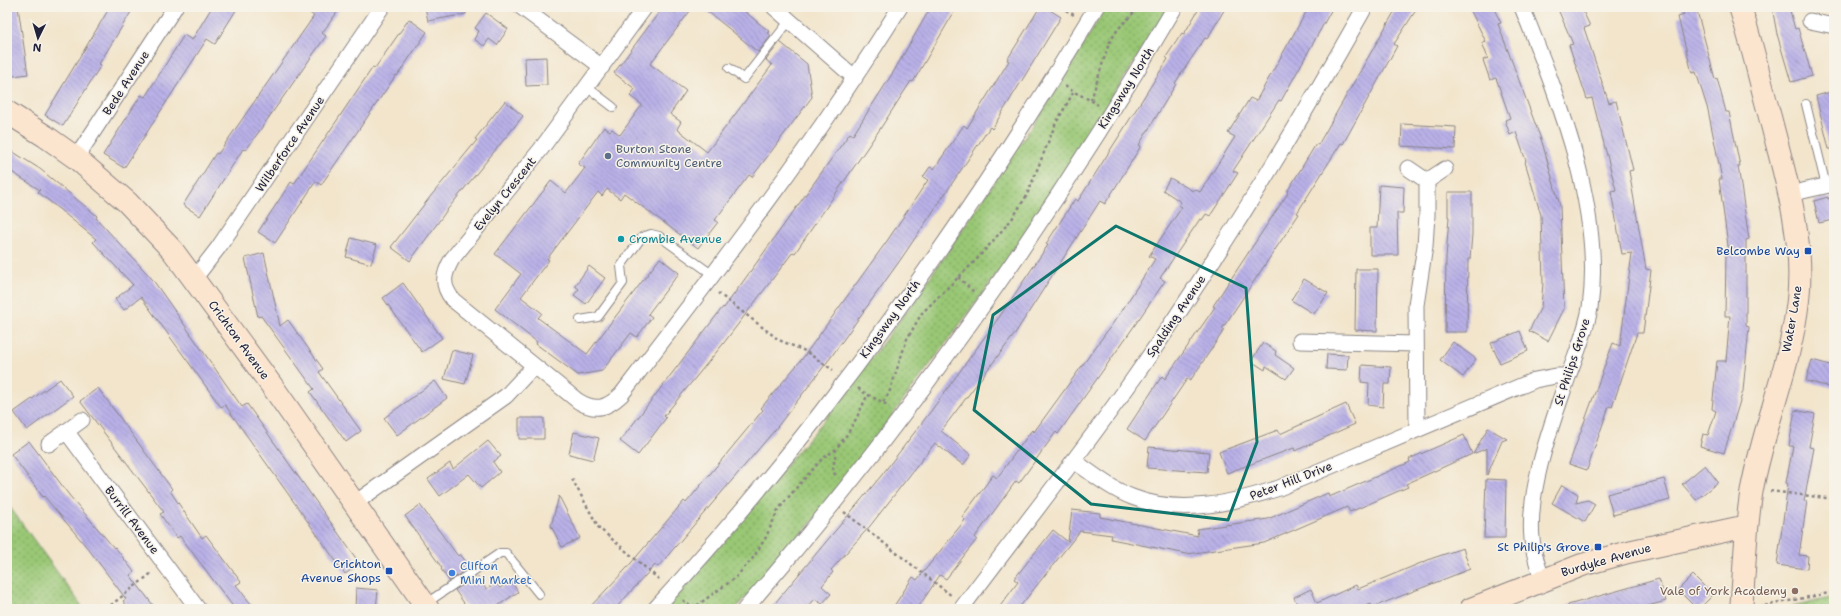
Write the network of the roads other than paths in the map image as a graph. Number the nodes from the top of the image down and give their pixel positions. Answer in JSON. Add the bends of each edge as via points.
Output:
{"nodes":[{"id":1,"x":175,"y":7,"type":"edge"},
{"id":2,"x":382,"y":7,"type":"edge"},
{"id":3,"x":521,"y":7,"type":"edge"},
{"id":4,"x":645,"y":7,"type":"edge"},
{"id":5,"x":774,"y":7,"type":"edge"},
{"id":6,"x":900,"y":7,"type":"edge"},
{"id":7,"x":1096,"y":7,"type":"edge"},
{"id":8,"x":1175,"y":7,"type":"edge"},
{"id":9,"x":1365,"y":7,"type":"edge"},
{"id":10,"x":1522,"y":7,"type":"edge"},
{"id":11,"x":1740,"y":7,"type":"edge"},
{"id":12,"x":790,"y":20,"type":"junction"},
{"id":13,"x":1810,"y":21,"type":"dead end"},
{"id":14,"x":1834,"y":26,"type":"edge"},
{"id":15,"x":602,"y":67,"type":"junction"},
{"id":16,"x":729,"y":68,"type":"dead end"},
{"id":17,"x":856,"y":78,"type":"junction"},
{"id":18,"x":587,"y":87,"type":"junction"},
{"id":19,"x":1806,"y":104,"type":"dead end"},
{"id":20,"x":612,"y":107,"type":"dead end"},
{"id":21,"x":7,"y":112,"type":"edge"},
{"id":22,"x":76,"y":158,"type":"junction"},
{"id":23,"x":1408,"y":168,"type":"dead end"},
{"id":24,"x":1445,"y":169,"type":"dead end"},
{"id":25,"x":1427,"y":181,"type":"junction"},
{"id":26,"x":1830,"y":185,"type":"edge"},
{"id":27,"x":1790,"y":194,"type":"junction"},
{"id":28,"x":194,"y":279,"type":"junction"},
{"id":29,"x":710,"y":280,"type":"junction"},
{"id":30,"x":580,"y":320,"type":"dead end"},
{"id":31,"x":1300,"y":341,"type":"dead end"},
{"id":32,"x":1415,"y":344,"type":"junction"},
{"id":33,"x":534,"y":366,"type":"junction"},
{"id":34,"x":1568,"y":376,"type":"junction"},
{"id":35,"x":82,"y":420,"type":"dead end"},
{"id":36,"x":1417,"y":429,"type":"junction"},
{"id":37,"x":66,"y":431,"type":"junction"},
{"id":38,"x":49,"y":444,"type":"dead end"},
{"id":39,"x":1074,"y":461,"type":"junction"},
{"id":40,"x":355,"y":503,"type":"junction"},
{"id":41,"x":1747,"y":526,"type":"junction"},
{"id":42,"x":1542,"y":580,"type":"junction"},
{"id":43,"x":539,"y":594,"type":"dead end"},
{"id":44,"x":1741,"y":604,"type":"edge"},
{"id":45,"x":426,"y":607,"type":"edge"},
{"id":46,"x":962,"y":607,"type":"edge"},
{"id":47,"x":198,"y":609,"type":"edge"},
{"id":48,"x":655,"y":609,"type":"edge"},
{"id":49,"x":745,"y":609,"type":"edge"},
{"id":50,"x":1471,"y":609,"type":"edge"}],
"edges":[{"from":1,"to":22,"type":"street","name":"Bede Avenue"},
{"from":2,"to":28,"type":"street","name":"Wilberforce Avenue","via":[[223,242]]},
{"from":3,"to":15,"type":"street"},
{"from":4,"to":15,"type":"street","name":"Evelyn Crescent"},
{"from":5,"to":12,"type":"street"},
{"from":6,"to":17,"type":"street"},
{"from":7,"to":48,"type":"street","name":"Kingsway North","via":[[1054,77],[920,278],[846,379],[745,505]]},
{"from":8,"to":49,"type":"street","name":"Kingsway North","via":[[1110,114],[985,302],[846,490]]},
{"from":9,"to":39,"type":"street","name":"Spalding Avenue","via":[[1307,110],[1202,278]]},
{"from":10,"to":34,"type":"street","name":"St Philips Grove","via":[[1555,88],[1585,197],[1591,240],[1593,278],[1590,309]]},
{"from":11,"to":27,"type":"street","name":"Water Lane"},
{"from":12,"to":16,"type":"lane","via":[[744,79]]},
{"from":12,"to":17,"type":"street"},
{"from":13,"to":14,"type":"street"},
{"from":15,"to":18,"type":"street","name":"Evelyn Crescent"},
{"from":17,"to":29,"type":"street"},
{"from":18,"to":20,"type":"lane"},
{"from":18,"to":33,"type":"street","name":"Evelyn Crescent","via":[[452,260],[444,280],[445,290],[453,300]]},
{"from":19,"to":26,"type":"lane"},
{"from":21,"to":22,"type":"street","name":"Crichton Avenue"},
{"from":22,"to":28,"type":"street","name":"Crichton Avenue","via":[[127,202],[173,251]]},
{"from":23,"to":25,"type":"street"},
{"from":24,"to":25,"type":"street"},
{"from":25,"to":32,"type":"street","via":[[1427,215],[1416,306]]},
{"from":26,"to":27,"type":"street"},
{"from":27,"to":41,"type":"street","name":"Water Lane","via":[[1797,245],[1798,300],[1752,489]]},
{"from":28,"to":40,"type":"street","name":"Crichton Avenue"},
{"from":29,"to":30,"type":"lane","via":[[659,236],[651,234],[642,237],[622,266],[624,282],[598,317]]},
{"from":29,"to":33,"type":"street","via":[[621,395],[611,404],[599,408],[586,406]]},
{"from":31,"to":32,"type":"street"},
{"from":32,"to":36,"type":"street"},
{"from":33,"to":40,"type":"street","via":[[506,396]]},
{"from":34,"to":36,"type":"street","name":"Peter Hill Drive","via":[[1536,380]]},
{"from":34,"to":42,"type":"street","name":"St Philips Grove","via":[[1550,430],[1535,493],[1532,539]]},
{"from":35,"to":37,"type":"street"},
{"from":36,"to":39,"type":"street","name":"Peter Hill Drive","via":[[1280,488],[1212,505],[1172,506],[1132,497],[1113,488]]},
{"from":37,"to":38,"type":"street"},
{"from":37,"to":47,"type":"street","name":"Burrill Avenue"},
{"from":39,"to":46,"type":"street","name":"Spalding Avenue"},
{"from":40,"to":45,"type":"street","name":"Crichton Avenue"},
{"from":41,"to":42,"type":"street","name":"Burdyke Avenue","via":[[1628,552]]},
{"from":41,"to":44,"type":"street","name":"Water Lane"},
{"from":42,"to":50,"type":"street","name":"Burdyke Avenue"},
{"from":43,"to":45,"type":"lane","via":[[506,553],[500,553]]}]}
